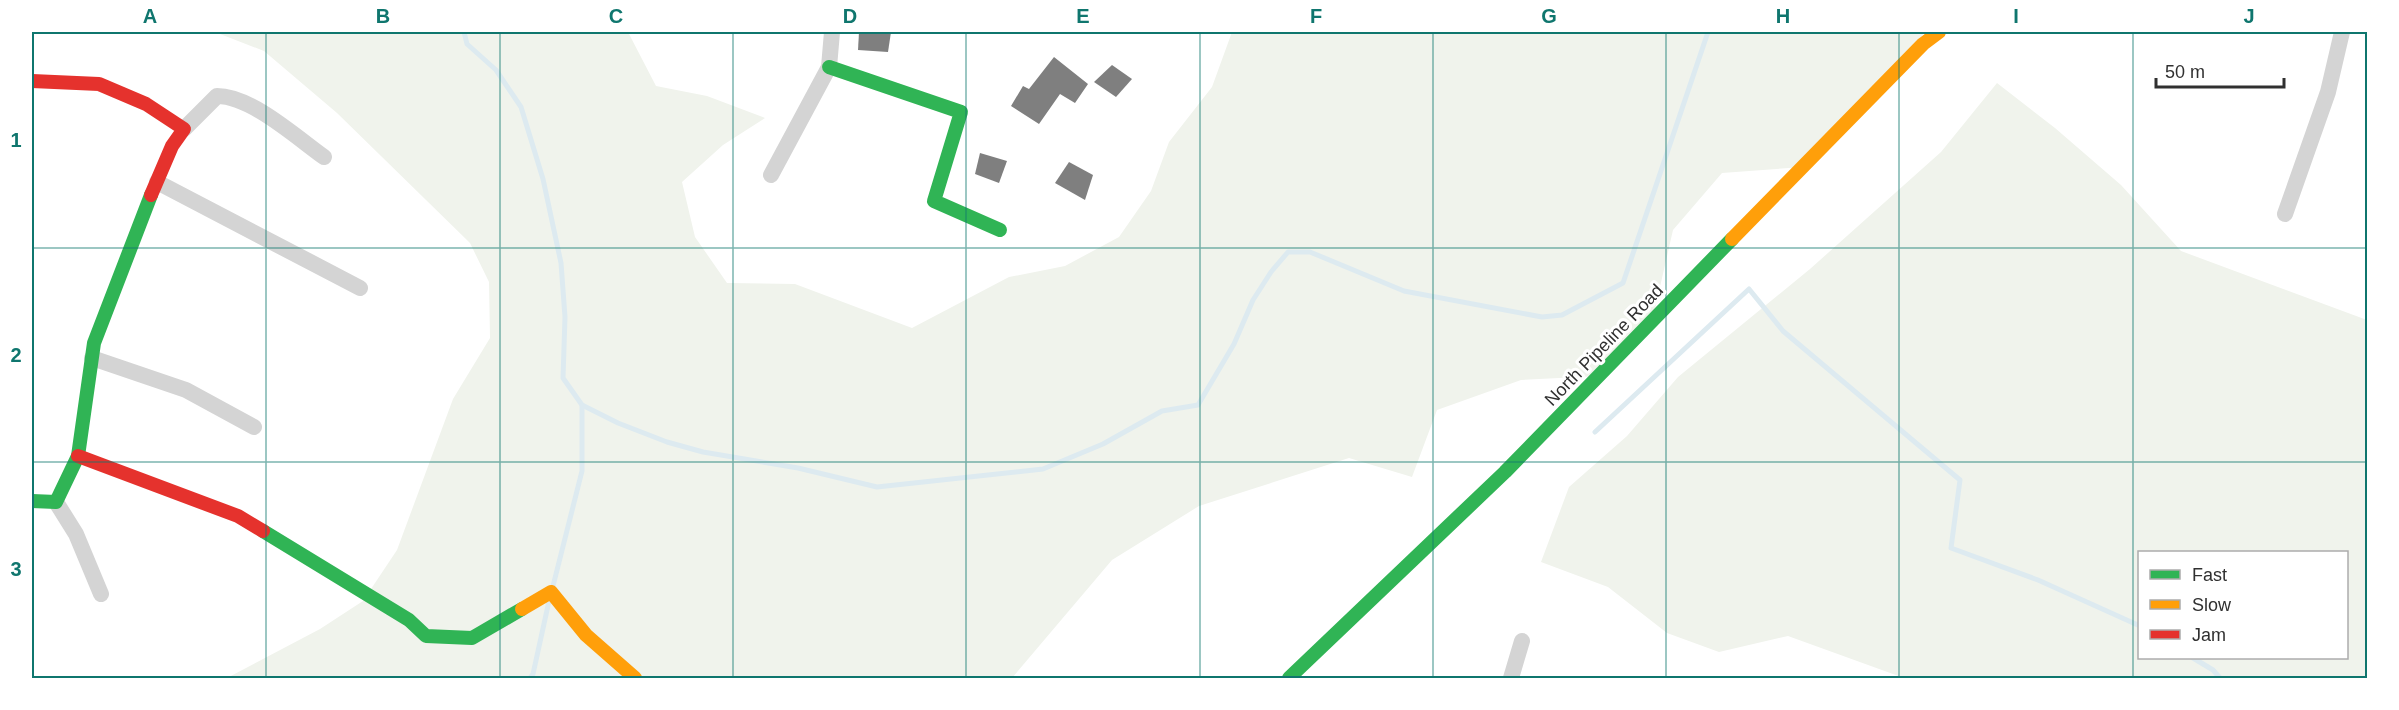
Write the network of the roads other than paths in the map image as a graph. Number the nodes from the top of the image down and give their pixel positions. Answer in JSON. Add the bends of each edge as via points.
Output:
{"nodes":[{"id":1,"x":832,"y":32,"type":"edge"},
{"id":2,"x":1939,"y":32,"type":"edge"},
{"id":3,"x":2342,"y":32,"type":"edge"},
{"id":4,"x":829,"y":66,"type":"junction"},
{"id":5,"x":32,"y":81,"type":"edge"},
{"id":6,"x":184,"y":129,"type":"junction"},
{"id":7,"x":324,"y":157,"type":"dead end"},
{"id":8,"x":771,"y":175,"type":"dead end"},
{"id":9,"x":157,"y":182,"type":"junction"},
{"id":10,"x":2285,"y":214,"type":"dead end"},
{"id":11,"x":1000,"y":230,"type":"dead end"},
{"id":12,"x":360,"y":288,"type":"dead end"},
{"id":13,"x":92,"y":358,"type":"junction"},
{"id":14,"x":254,"y":427,"type":"dead end"},
{"id":15,"x":78,"y":456,"type":"junction"},
{"id":16,"x":32,"y":501,"type":"edge"},
{"id":17,"x":56,"y":502,"type":"junction"},
{"id":18,"x":101,"y":594,"type":"dead end"},
{"id":19,"x":1522,"y":641,"type":"dead end"},
{"id":20,"x":635,"y":678,"type":"edge"},
{"id":21,"x":1288,"y":678,"type":"edge"},
{"id":22,"x":1511,"y":678,"type":"edge"}],
"edges":[{"from":1,"to":4,"type":"street"},
{"from":2,"to":21,"type":"street","name":"North Pipeline Road","via":[[1505,472]]},
{"from":3,"to":10,"type":"street","via":[[2328,92]]},
{"from":4,"to":8,"type":"street"},
{"from":4,"to":11,"type":"street","via":[[961,112],[934,201]]},
{"from":5,"to":6,"type":"street","via":[[99,84],[146,104]]},
{"from":6,"to":7,"type":"street","via":[[217,96],[229,96],[260,112]]},
{"from":6,"to":9,"type":"street"},
{"from":9,"to":12,"type":"street"},
{"from":9,"to":13,"type":"street","via":[[115,283]]},
{"from":13,"to":14,"type":"street","via":[[186,390]]},
{"from":13,"to":15,"type":"street"},
{"from":15,"to":17,"type":"street"},
{"from":15,"to":20,"type":"street","via":[[238,516],[409,620],[426,636],[472,638],[551,592],[586,635]]},
{"from":16,"to":17,"type":"street"},
{"from":17,"to":18,"type":"street","via":[[76,534]]},
{"from":19,"to":22,"type":"street"}]}
